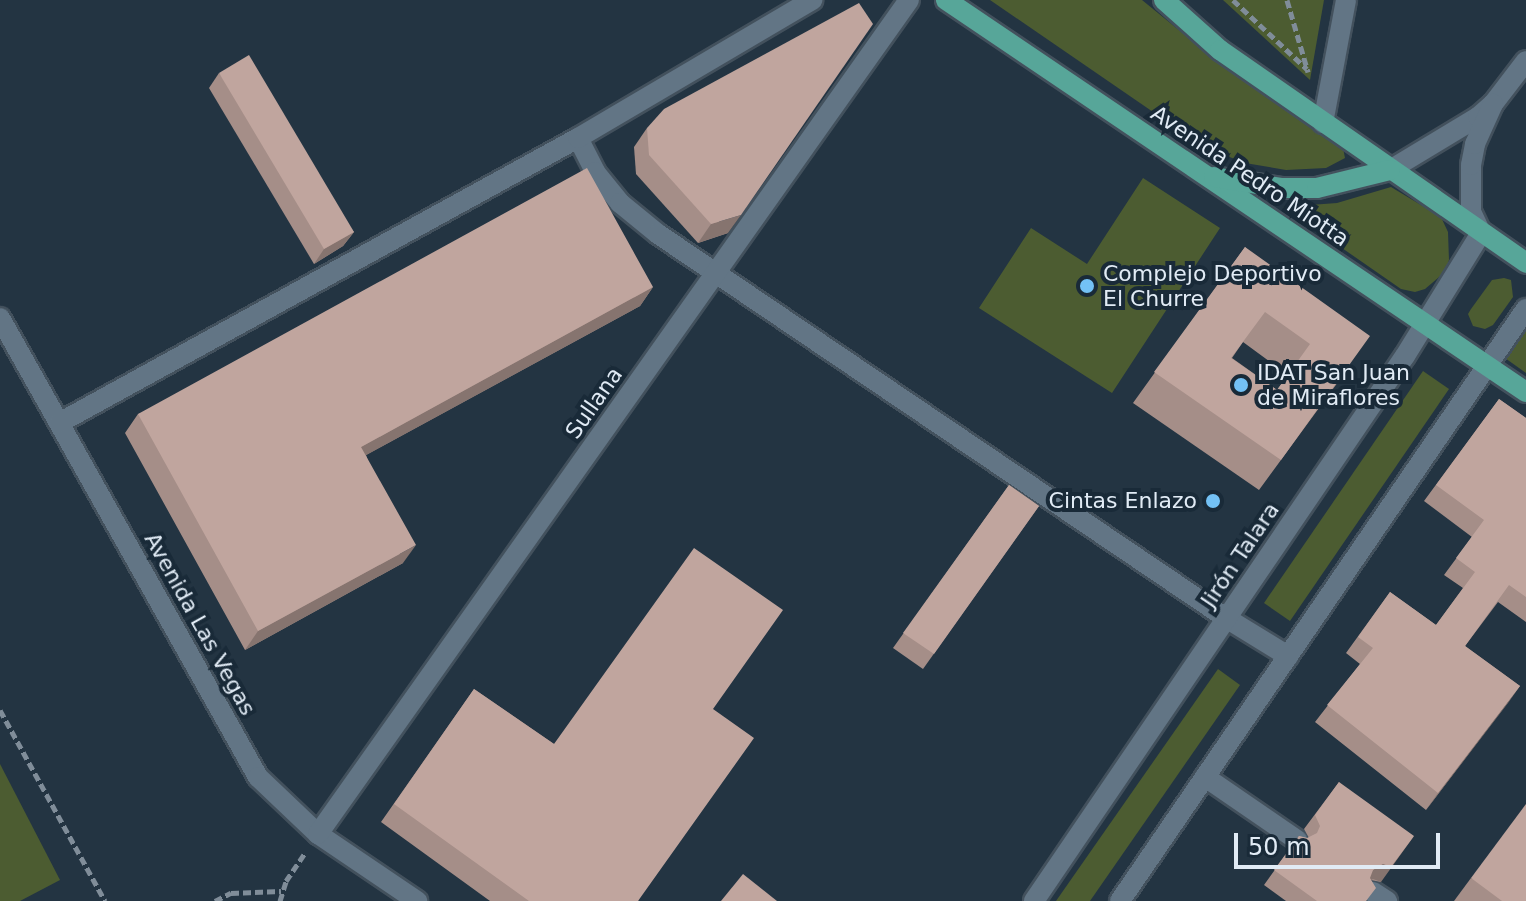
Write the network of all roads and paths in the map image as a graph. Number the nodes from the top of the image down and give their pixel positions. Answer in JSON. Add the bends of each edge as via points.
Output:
{"nodes":[{"id":1,"x":812,"y":0,"type":"edge"},
{"id":2,"x":909,"y":0,"type":"edge"},
{"id":3,"x":946,"y":0,"type":"edge"},
{"id":4,"x":1164,"y":0,"type":"edge"},
{"id":5,"x":1233,"y":0,"type":"edge"},
{"id":6,"x":1287,"y":0,"type":"edge"},
{"id":7,"x":1346,"y":0,"type":"edge"},
{"id":8,"x":1526,"y":61,"type":"edge"},
{"id":9,"x":1308,"y":70,"type":"junction"},
{"id":10,"x":1312,"y":83,"type":"dead end"},
{"id":11,"x":1493,"y":104,"type":"junction"},
{"id":12,"x":1323,"y":123,"type":"junction"},
{"id":13,"x":578,"y":138,"type":"junction"},
{"id":14,"x":1390,"y":170,"type":"junction"},
{"id":15,"x":1206,"y":175,"type":"junction"},
{"id":16,"x":1481,"y":233,"type":"junction"},
{"id":17,"x":1526,"y":263,"type":"edge"},
{"id":18,"x":715,"y":274,"type":"junction"},
{"id":19,"x":1526,"y":309,"type":"edge"},
{"id":20,"x":0,"y":318,"type":"edge"},
{"id":21,"x":1426,"y":323,"type":"junction"},
{"id":22,"x":1488,"y":366,"type":"junction"},
{"id":23,"x":1526,"y":392,"type":"edge"},
{"id":24,"x":59,"y":423,"type":"junction"},
{"id":25,"x":1226,"y":618,"type":"junction"},
{"id":26,"x":1288,"y":656,"type":"junction"},
{"id":27,"x":0,"y":710,"type":"edge"},
{"id":28,"x":1205,"y":777,"type":"junction"},
{"id":29,"x":318,"y":834,"type":"junction"},
{"id":30,"x":1297,"y":840,"type":"edge"},
{"id":31,"x":281,"y":891,"type":"junction"},
{"id":32,"x":105,"y":901,"type":"edge"},
{"id":33,"x":215,"y":901,"type":"edge"},
{"id":34,"x":280,"y":901,"type":"edge"},
{"id":35,"x":417,"y":901,"type":"edge"},
{"id":36,"x":1034,"y":901,"type":"edge"},
{"id":37,"x":1120,"y":901,"type":"edge"}],
"edges":[{"from":1,"to":13,"type":"street"},
{"from":2,"to":18,"type":"street","name":"Sullana"},
{"from":3,"to":15,"type":"main road","name":"Avenida Pedro Miotta"},
{"from":4,"to":12,"type":"main road","via":[[1220,50]]},
{"from":5,"to":9,"type":"path"},
{"from":6,"to":9,"type":"path"},
{"from":7,"to":12,"type":"street"},
{"from":8,"to":11,"type":"street"},
{"from":9,"to":10,"type":"path"},
{"from":11,"to":14,"type":"street"},
{"from":11,"to":16,"type":"street","via":[[1471,165],[1471,212]]},
{"from":12,"to":14,"type":"main road"},
{"from":13,"to":18,"type":"street","via":[[595,172],[620,203]]},
{"from":13,"to":24,"type":"street"},
{"from":14,"to":15,"type":"main road","via":[[1317,188],[1282,188]]},
{"from":14,"to":16,"type":"main road"},
{"from":15,"to":21,"type":"main road","name":"Avenida Pedro Miotta"},
{"from":16,"to":17,"type":"main road"},
{"from":16,"to":21,"type":"street","name":"Jirón Talara"},
{"from":18,"to":25,"type":"street"},
{"from":18,"to":29,"type":"street","name":"Sullana"},
{"from":19,"to":22,"type":"street"},
{"from":20,"to":24,"type":"street","name":"Avenida Las Vegas"},
{"from":21,"to":22,"type":"main road","name":"Avenida Pedro Miotta"},
{"from":21,"to":25,"type":"street","name":"Jirón Talara"},
{"from":22,"to":23,"type":"main road","name":"Avenida Pedro Miotta"},
{"from":22,"to":26,"type":"street"},
{"from":24,"to":29,"type":"street","name":"Avenida Las Vegas","via":[[258,777]]},
{"from":25,"to":26,"type":"street"},
{"from":25,"to":36,"type":"street","name":"Jirón Talara"},
{"from":26,"to":28,"type":"street"},
{"from":27,"to":32,"type":"path"},
{"from":28,"to":30,"type":"street"},
{"from":28,"to":37,"type":"street"},
{"from":29,"to":31,"type":"path"},
{"from":29,"to":35,"type":"street","name":"Avenida Las Vegas"},
{"from":31,"to":33,"type":"path","via":[[231,893]]},
{"from":31,"to":34,"type":"path"}]}
